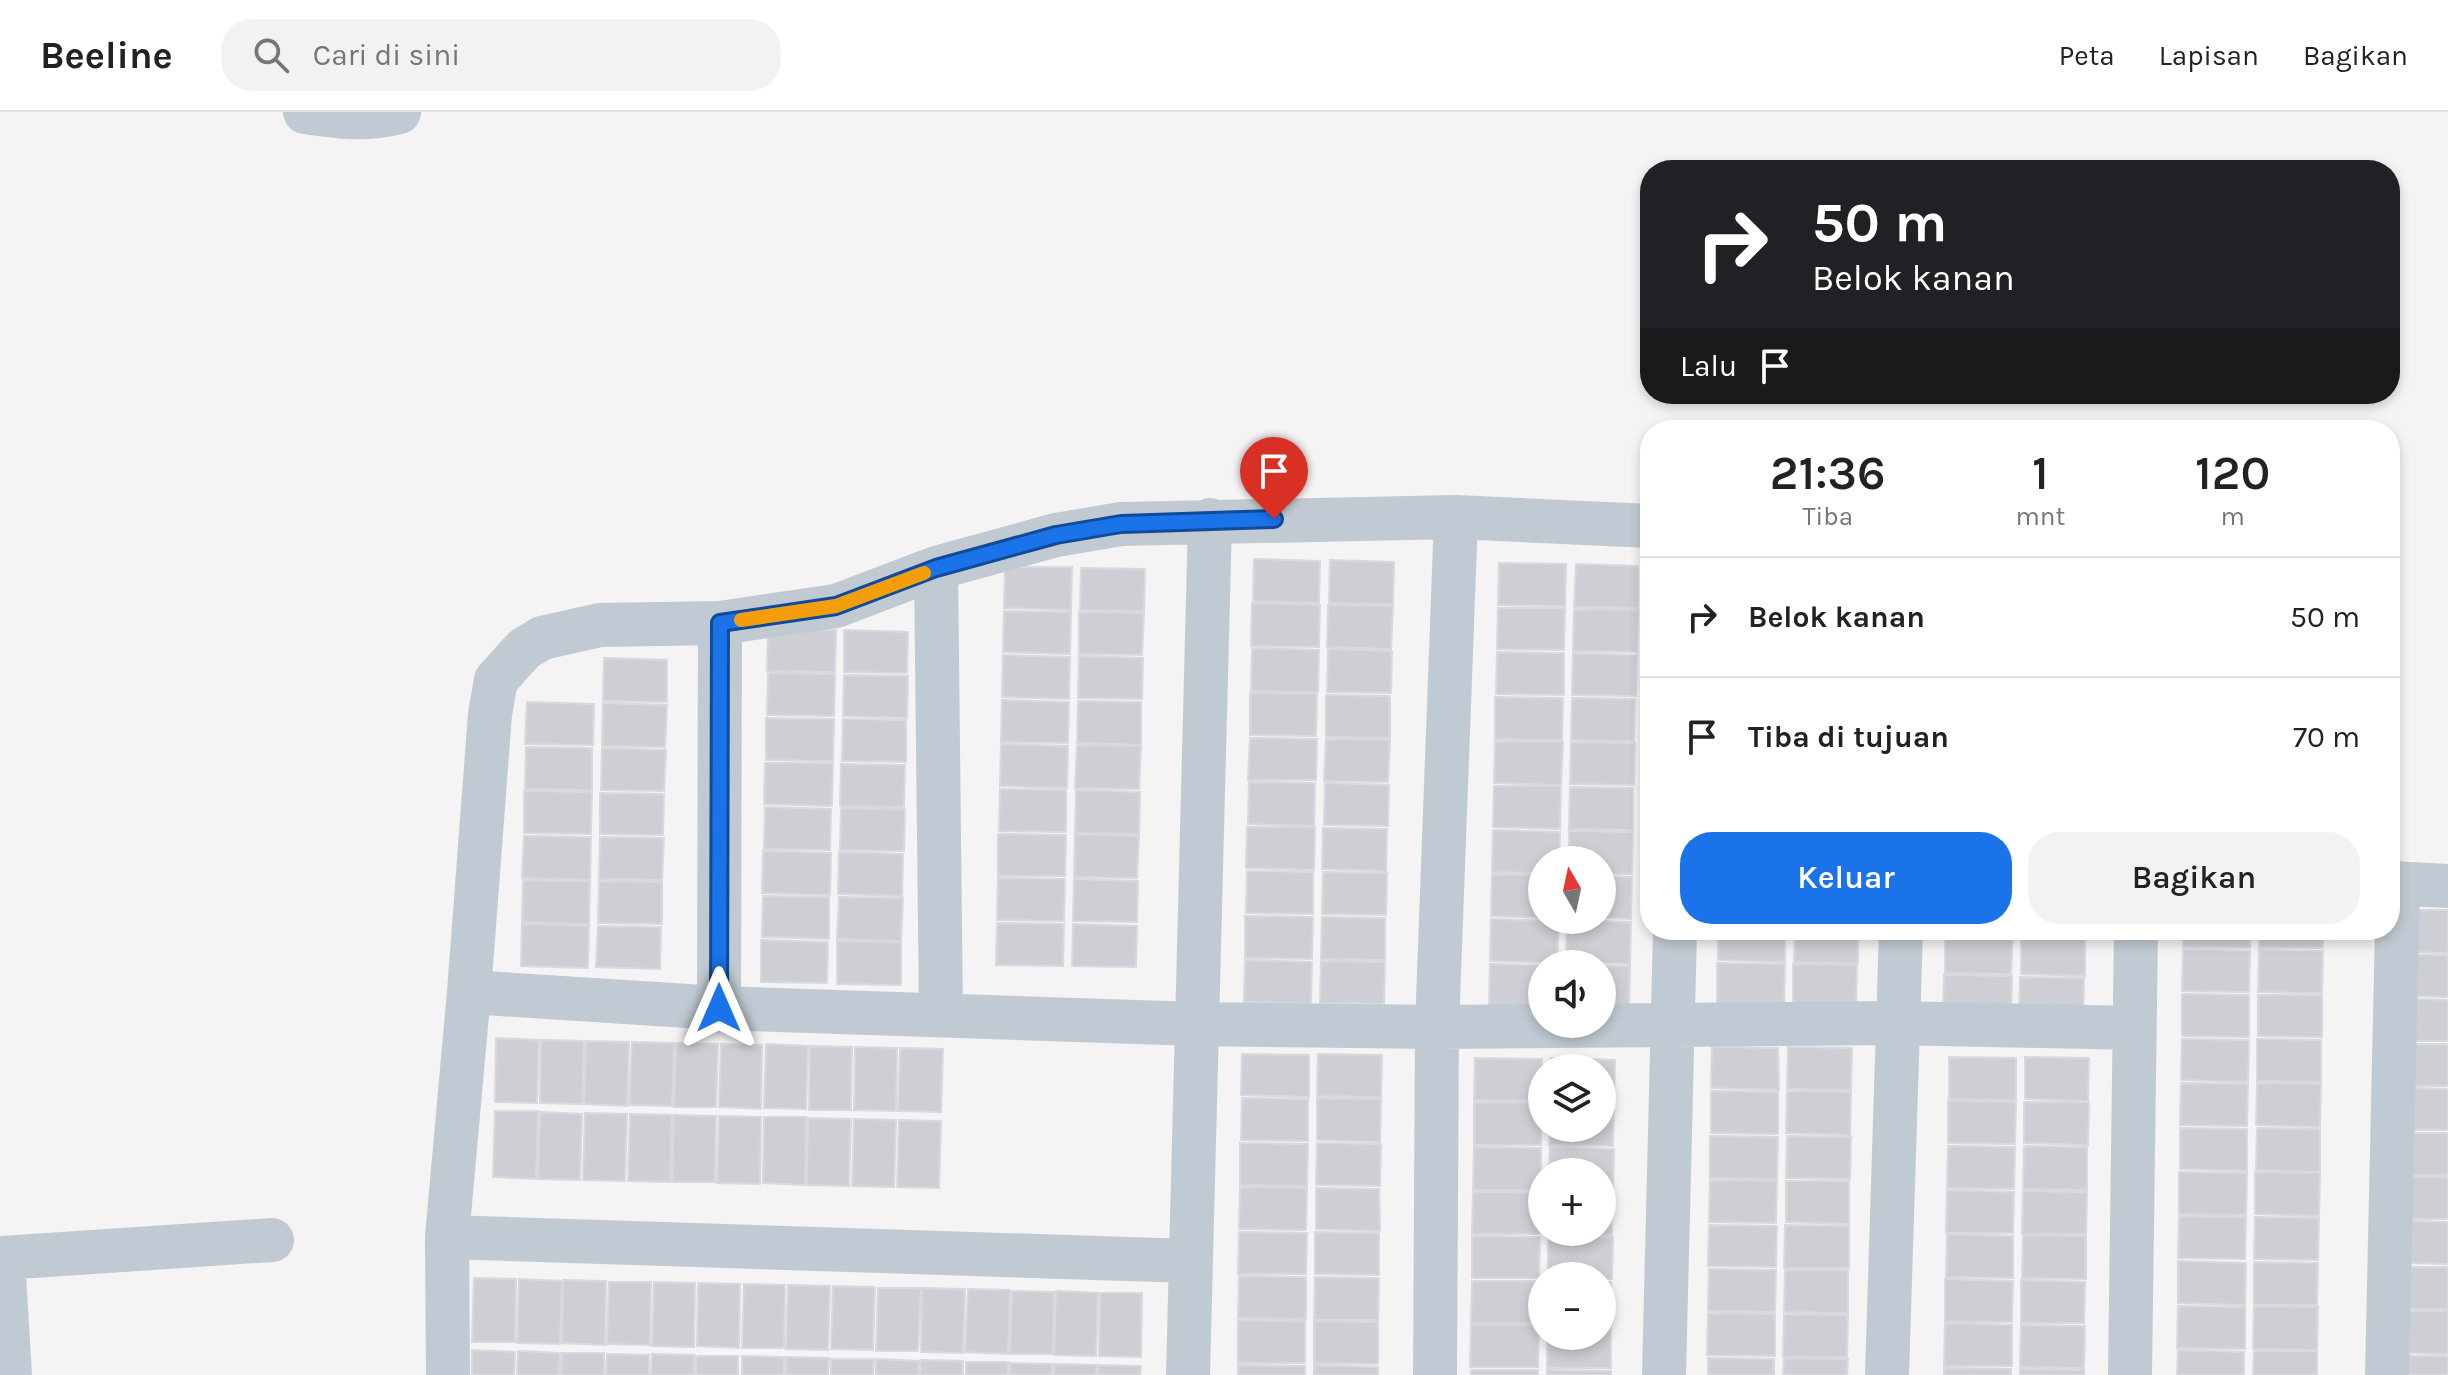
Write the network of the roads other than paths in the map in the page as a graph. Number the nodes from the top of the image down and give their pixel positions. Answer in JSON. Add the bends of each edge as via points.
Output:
{"nodes":[{"id":1,"x":305,"y":112,"type":"edge"},
{"id":2,"x":399,"y":112,"type":"edge"},
{"id":3,"x":1456,"y":517,"type":"junction"},
{"id":4,"x":1210,"y":520,"type":"junction"},
{"id":5,"x":1640,"y":526,"type":"edge"},
{"id":6,"x":936,"y":568,"type":"junction"},
{"id":7,"x":720,"y":623,"type":"junction"},
{"id":8,"x":2400,"y":883,"type":"edge"},
{"id":9,"x":2448,"y":886,"type":"edge"},
{"id":10,"x":1675,"y":940,"type":"edge"},
{"id":11,"x":1900,"y":940,"type":"edge"},
{"id":12,"x":2136,"y":940,"type":"edge"},
{"id":13,"x":2393,"y":940,"type":"edge"},
{"id":14,"x":469,"y":992,"type":"junction"},
{"id":15,"x":719,"y":1008,"type":"junction"},
{"id":16,"x":941,"y":1014,"type":"junction"},
{"id":17,"x":1896,"y":1023,"type":"junction"},
{"id":18,"x":1196,"y":1024,"type":"junction"},
{"id":19,"x":1672,"y":1026,"type":"junction"},
{"id":20,"x":1437,"y":1027,"type":"junction"},
{"id":21,"x":2134,"y":1028,"type":"junction"},
{"id":22,"x":447,"y":1237,"type":"junction"},
{"id":23,"x":272,"y":1240,"type":"dead end"},
{"id":24,"x":1190,"y":1261,"type":"junction"},
{"id":25,"x":10,"y":1375,"type":"edge"},
{"id":26,"x":448,"y":1375,"type":"edge"},
{"id":27,"x":1188,"y":1375,"type":"edge"},
{"id":28,"x":1435,"y":1375,"type":"edge"},
{"id":29,"x":1664,"y":1375,"type":"edge"},
{"id":30,"x":1887,"y":1375,"type":"edge"},
{"id":31,"x":2130,"y":1375,"type":"edge"},
{"id":32,"x":2387,"y":1375,"type":"edge"}],
"edges":[{"from":1,"to":2,"type":"street","via":[[351,119]]},
{"from":3,"to":4,"type":"street"},
{"from":3,"to":5,"type":"street"},
{"from":3,"to":20,"type":"street"},
{"from":4,"to":6,"type":"street","via":[[1121,524]]},
{"from":4,"to":18,"type":"street"},
{"from":6,"to":7,"type":"street","via":[[836,606]]},
{"from":6,"to":16,"type":"street"},
{"from":7,"to":14,"type":"street","via":[[600,625],[542,638],[524,649],[496,680]]},
{"from":7,"to":15,"type":"street"},
{"from":8,"to":9,"type":"street"},
{"from":10,"to":19,"type":"street"},
{"from":11,"to":17,"type":"street"},
{"from":12,"to":21,"type":"street"},
{"from":13,"to":32,"type":"street"},
{"from":14,"to":15,"type":"street"},
{"from":14,"to":22,"type":"street"},
{"from":15,"to":16,"type":"street"},
{"from":16,"to":18,"type":"street"},
{"from":17,"to":19,"type":"street"},
{"from":17,"to":21,"type":"street"},
{"from":17,"to":30,"type":"street"},
{"from":18,"to":20,"type":"street"},
{"from":18,"to":24,"type":"street"},
{"from":19,"to":20,"type":"street"},
{"from":19,"to":29,"type":"street"},
{"from":20,"to":28,"type":"street"},
{"from":21,"to":31,"type":"street"},
{"from":22,"to":24,"type":"street"},
{"from":22,"to":26,"type":"street"},
{"from":23,"to":25,"type":"street","via":[[3,1258]]},
{"from":24,"to":27,"type":"street"}]}
